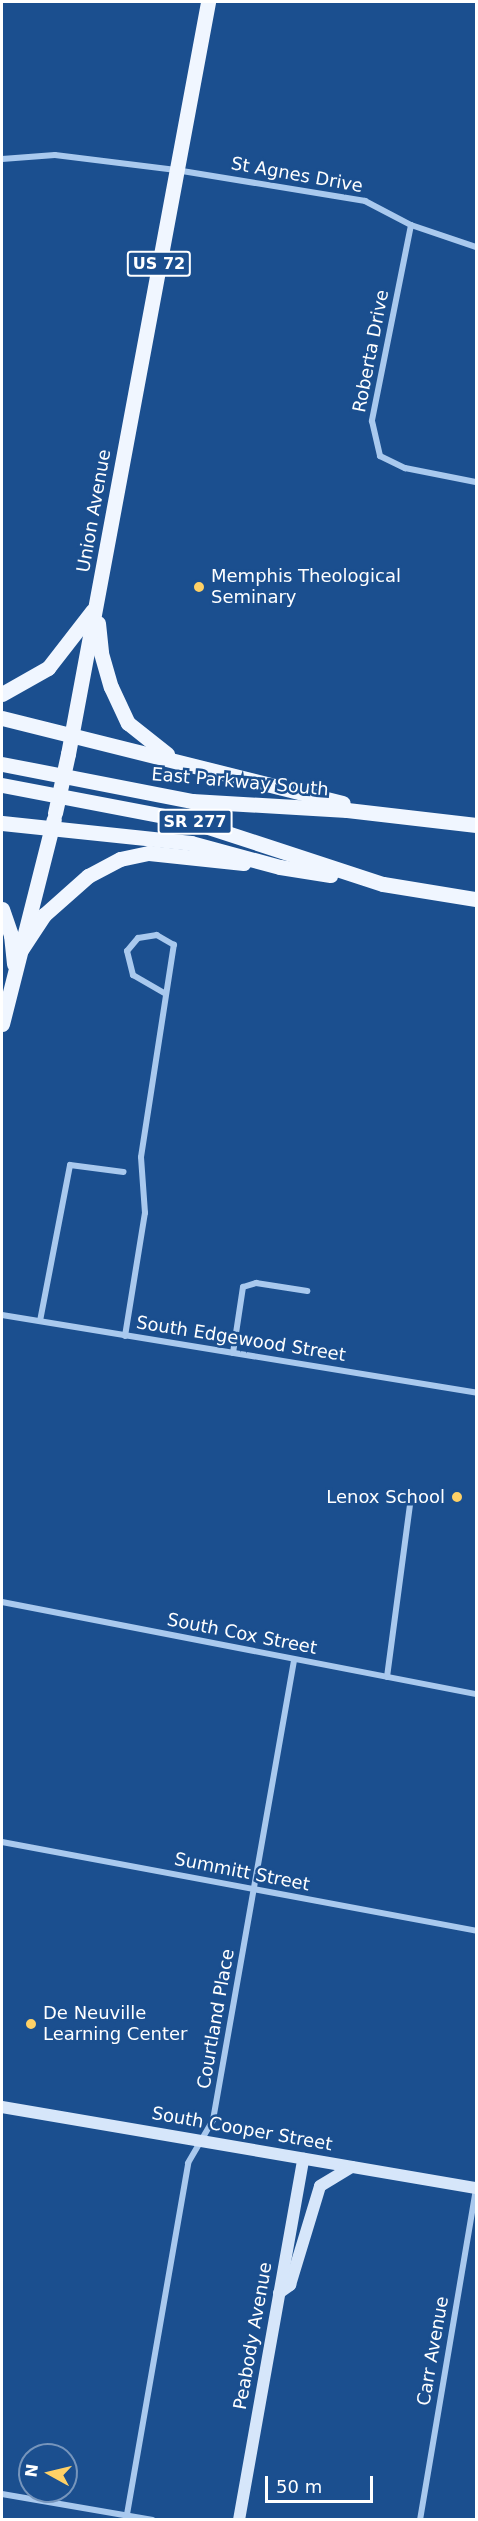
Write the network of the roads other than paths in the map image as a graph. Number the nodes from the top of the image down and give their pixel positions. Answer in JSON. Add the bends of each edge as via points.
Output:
{"nodes":[{"id":1,"x":208,"y":2,"type":"edge"},
{"id":2,"x":2,"y":159,"type":"edge"},
{"id":3,"x":176,"y":170,"type":"junction"},
{"id":4,"x":411,"y":225,"type":"junction"},
{"id":5,"x":477,"y":247,"type":"edge"},
{"id":6,"x":477,"y":482,"type":"edge"},
{"id":7,"x":96,"y":605,"type":"junction"},
{"id":8,"x":2,"y":694,"type":"edge"},
{"id":9,"x":2,"y":718,"type":"edge"},
{"id":10,"x":71,"y":736,"type":"junction"},
{"id":11,"x":183,"y":763,"type":"junction"},
{"id":12,"x":2,"y":764,"type":"edge"},
{"id":13,"x":2,"y":785,"type":"edge"},
{"id":14,"x":395,"y":816,"type":"junction"},
{"id":15,"x":2,"y":823,"type":"edge"},
{"id":16,"x":477,"y":825,"type":"edge"},
{"id":17,"x":52,"y":829,"type":"junction"},
{"id":18,"x":280,"y":867,"type":"junction"},
{"id":19,"x":383,"y":884,"type":"junction"},
{"id":20,"x":477,"y":899,"type":"edge"},
{"id":21,"x":2,"y":909,"type":"edge"},
{"id":22,"x":21,"y":950,"type":"junction"},
{"id":23,"x":15,"y":974,"type":"junction"},
{"id":24,"x":166,"y":994,"type":"junction"},
{"id":25,"x":2,"y":1024,"type":"edge"},
{"id":26,"x":123,"y":1172,"type":"dead end"},
{"id":27,"x":307,"y":1291,"type":"dead end"},
{"id":28,"x":2,"y":1315,"type":"edge"},
{"id":29,"x":40,"y":1321,"type":"junction"},
{"id":30,"x":125,"y":1335,"type":"junction"},
{"id":31,"x":232,"y":1353,"type":"junction"},
{"id":32,"x":477,"y":1393,"type":"edge"},
{"id":33,"x":410,"y":1505,"type":"dead end"},
{"id":34,"x":2,"y":1602,"type":"edge"},
{"id":35,"x":294,"y":1660,"type":"junction"},
{"id":36,"x":387,"y":1677,"type":"junction"},
{"id":37,"x":477,"y":1694,"type":"edge"},
{"id":38,"x":2,"y":1842,"type":"edge"},
{"id":39,"x":255,"y":1889,"type":"junction"},
{"id":40,"x":477,"y":1931,"type":"edge"},
{"id":41,"x":2,"y":2107,"type":"edge"},
{"id":42,"x":200,"y":2141,"type":"junction"},
{"id":43,"x":303,"y":2159,"type":"junction"},
{"id":44,"x":354,"y":2166,"type":"junction"},
{"id":45,"x":476,"y":2188,"type":"edge"},
{"id":46,"x":279,"y":2293,"type":"junction"},
{"id":47,"x":2,"y":2494,"type":"edge"},
{"id":48,"x":126,"y":2517,"type":"edge"},
{"id":49,"x":153,"y":2520,"type":"edge"},
{"id":50,"x":239,"y":2520,"type":"edge"},
{"id":51,"x":420,"y":2520,"type":"edge"}],
"edges":[{"from":1,"to":3,"type":"main road","name":"Union Avenue","number":"US 72"},
{"from":2,"to":3,"type":"street","name":"St Agnes Drive","via":[[55,155]]},
{"from":3,"to":4,"type":"street","name":"St Agnes Drive","via":[[365,201]]},
{"from":3,"to":7,"type":"main road","name":"Union Avenue","number":"US 72"},
{"from":4,"to":5,"type":"street","name":"St Agnes Drive"},
{"from":4,"to":6,"type":"street","name":"Roberta Drive","via":[[372,421],[380,456],[405,468]]},
{"from":7,"to":8,"type":"main road","via":[[48,668]]},
{"from":7,"to":10,"type":"main road","name":"Union Avenue","number":"US 72"},
{"from":7,"to":11,"type":"main road","via":[[101,653],[128,723],[153,747]]},
{"from":9,"to":10,"type":"main road"},
{"from":10,"to":11,"type":"main road"},
{"from":10,"to":17,"type":"main road","name":"Union Avenue","bridge":true},
{"from":11,"to":14,"type":"main road"},
{"from":12,"to":14,"type":"main road","name":"East Parkway South","via":[[192,801]]},
{"from":13,"to":19,"type":"main road","name":"East Parkway South","number":"SR 277","via":[[190,820]]},
{"from":14,"to":16,"type":"main road","name":"East Parkway South"},
{"from":15,"to":17,"type":"main road"},
{"from":17,"to":18,"type":"main road","via":[[191,843]]},
{"from":17,"to":22,"type":"main road","name":"Union Avenue"},
{"from":18,"to":19,"type":"main road"},
{"from":18,"to":22,"type":"main road","via":[[149,853],[120,859],[88,876],[44,915]]},
{"from":19,"to":20,"type":"main road","name":"East Parkway South","number":"SR 277"},
{"from":21,"to":23,"type":"main road","via":[[11,935]]},
{"from":22,"to":23,"type":"main road","name":"Union Avenue"},
{"from":23,"to":25,"type":"main road","name":"Union Avenue"},
{"from":24,"to":24,"type":"street","via":[[174,945],[157,935],[138,938],[127,951],[133,975]]},
{"from":24,"to":30,"type":"street","via":[[141,1157],[145,1213]]},
{"from":26,"to":29,"type":"street","via":[[70,1164]]},
{"from":27,"to":31,"type":"street","via":[[256,1283],[243,1287]]},
{"from":28,"to":29,"type":"street","name":"South Edgewood Street"},
{"from":29,"to":30,"type":"street","name":"South Edgewood Street"},
{"from":30,"to":31,"type":"street","name":"South Edgewood Street"},
{"from":31,"to":32,"type":"street","name":"South Edgewood Street"},
{"from":33,"to":36,"type":"street"},
{"from":34,"to":35,"type":"street","name":"South Cox Street"},
{"from":35,"to":36,"type":"street","name":"South Cox Street"},
{"from":35,"to":39,"type":"street","name":"Courtland Place"},
{"from":36,"to":37,"type":"street","name":"South Cox Street"},
{"from":38,"to":39,"type":"street","name":"Summitt Street"},
{"from":39,"to":40,"type":"street","name":"Summitt Street"},
{"from":39,"to":42,"type":"street","name":"Courtland Place","via":[[213,2120]]},
{"from":41,"to":42,"type":"main road","name":"South Cooper Street"},
{"from":42,"to":43,"type":"main road","name":"South Cooper Street"},
{"from":42,"to":48,"type":"street","name":"Courtland Place","via":[[188,2163]]},
{"from":43,"to":44,"type":"main road","name":"South Cooper Street"},
{"from":43,"to":46,"type":"main road","name":"Peabody Avenue"},
{"from":44,"to":45,"type":"main road","name":"South Cooper Street"},
{"from":44,"to":46,"type":"main road","via":[[320,2186],[290,2285]]},
{"from":45,"to":51,"type":"street","name":"Carr Avenue"},
{"from":46,"to":50,"type":"main road","name":"Peabody Avenue"},
{"from":47,"to":48,"type":"street"},
{"from":48,"to":49,"type":"street"}]}
